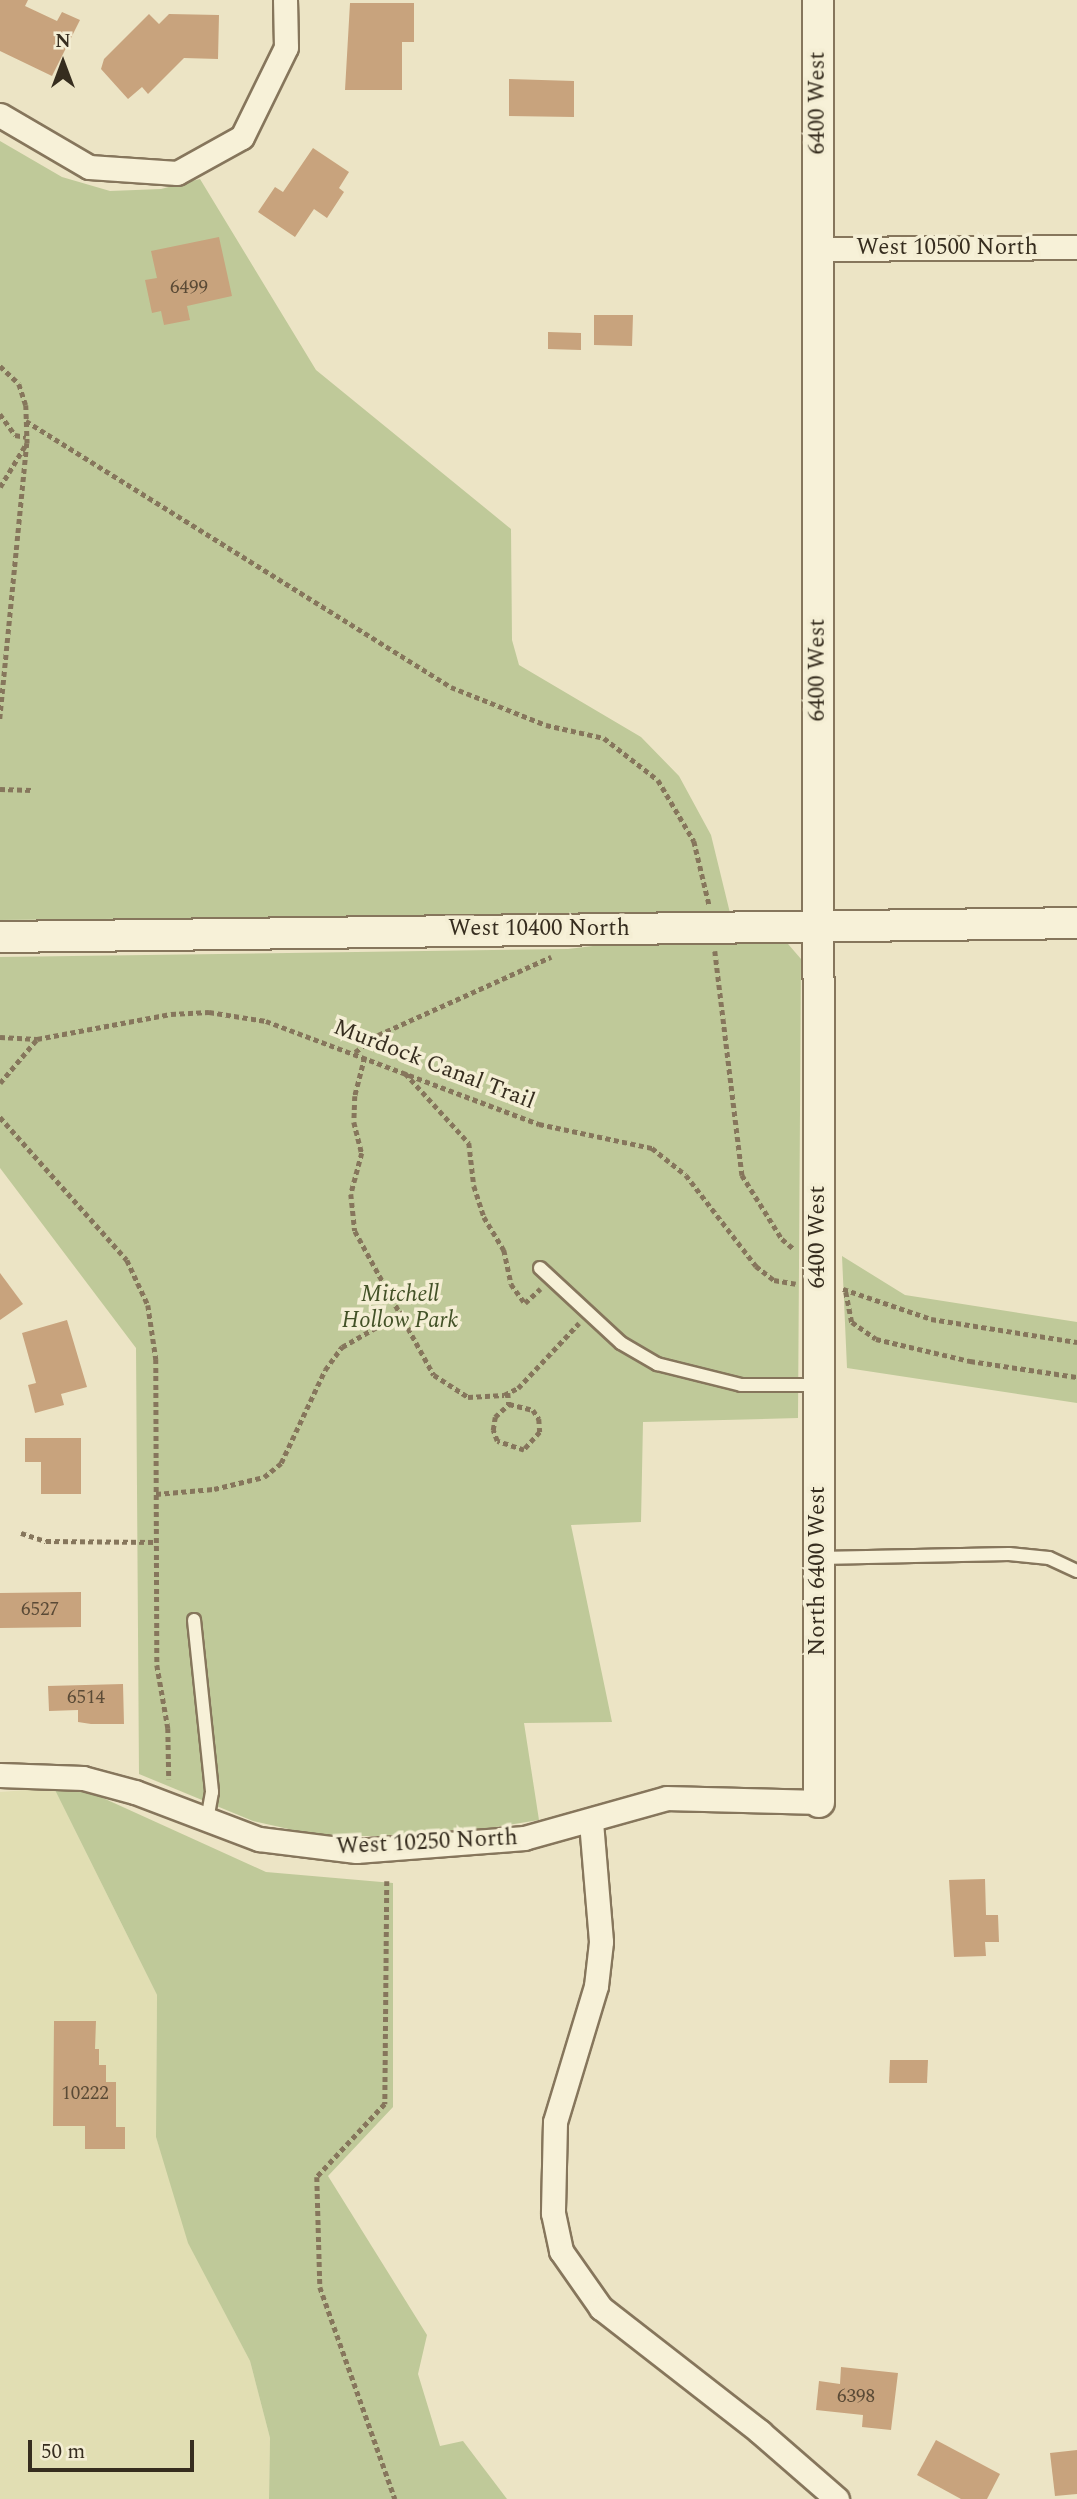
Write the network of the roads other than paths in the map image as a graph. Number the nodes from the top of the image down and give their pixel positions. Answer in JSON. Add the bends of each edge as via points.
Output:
{"nodes":[{"id":1,"x":285,"y":0,"type":"edge"},
{"id":2,"x":818,"y":0,"type":"edge"},
{"id":3,"x":0,"y":115,"type":"edge"},
{"id":4,"x":1077,"y":247,"type":"edge"},
{"id":5,"x":817,"y":249,"type":"junction"},
{"id":6,"x":1077,"y":923,"type":"edge"},
{"id":7,"x":817,"y":929,"type":"junction"},
{"id":8,"x":0,"y":937,"type":"edge"},
{"id":9,"x":540,"y":1268,"type":"dead end"},
{"id":10,"x":818,"y":1340,"type":"joint"},
{"id":11,"x":818,"y":1385,"type":"junction"},
{"id":12,"x":819,"y":1558,"type":"junction"},
{"id":13,"x":1077,"y":1571,"type":"edge"},
{"id":14,"x":194,"y":1620,"type":"dead end"},
{"id":15,"x":0,"y":1775,"type":"edge"},
{"id":16,"x":819,"y":1802,"type":"joint"},
{"id":17,"x":207,"y":1820,"type":"junction"},
{"id":18,"x":591,"y":1822,"type":"junction"},
{"id":19,"x":828,"y":2492,"type":"edge"}],
"edges":[{"from":1,"to":3,"type":"street","via":[[286,47],[242,137],[177,173],[89,167]]},
{"from":2,"to":5,"type":"street","name":"6400 West"},
{"from":4,"to":5,"type":"street","name":"West 10500 North"},
{"from":5,"to":7,"type":"street","name":"6400 West"},
{"from":6,"to":7,"type":"street","name":"West 10400 North"},
{"from":7,"to":8,"type":"street","name":"West 10400 North"},
{"from":7,"to":10,"type":"street","name":"6400 West","via":[[808,1276]]},
{"from":9,"to":11,"type":"lane","via":[[621,1343],[680,1373],[741,1385]]},
{"from":10,"to":11,"type":"street","name":"North 6400 West"},
{"from":11,"to":12,"type":"street","name":"North 6400 West"},
{"from":12,"to":13,"type":"lane","via":[[1009,1554],[1049,1558]]},
{"from":12,"to":16,"type":"street","name":"North 6400 West"},
{"from":14,"to":17,"type":"lane","via":[[212,1792]]},
{"from":15,"to":17,"type":"street","name":"West 10250 North","via":[[83,1778]]},
{"from":16,"to":18,"type":"street","name":"West 10250 North","via":[[667,1798],[628,1806]]},
{"from":17,"to":18,"type":"street","name":"West 10250 North","via":[[259,1839],[356,1851],[524,1838]]},
{"from":18,"to":19,"type":"street","via":[[601,1942],[596,1986],[555,2122],[553,2213],[561,2250],[601,2308],[760,2432]]}]}
